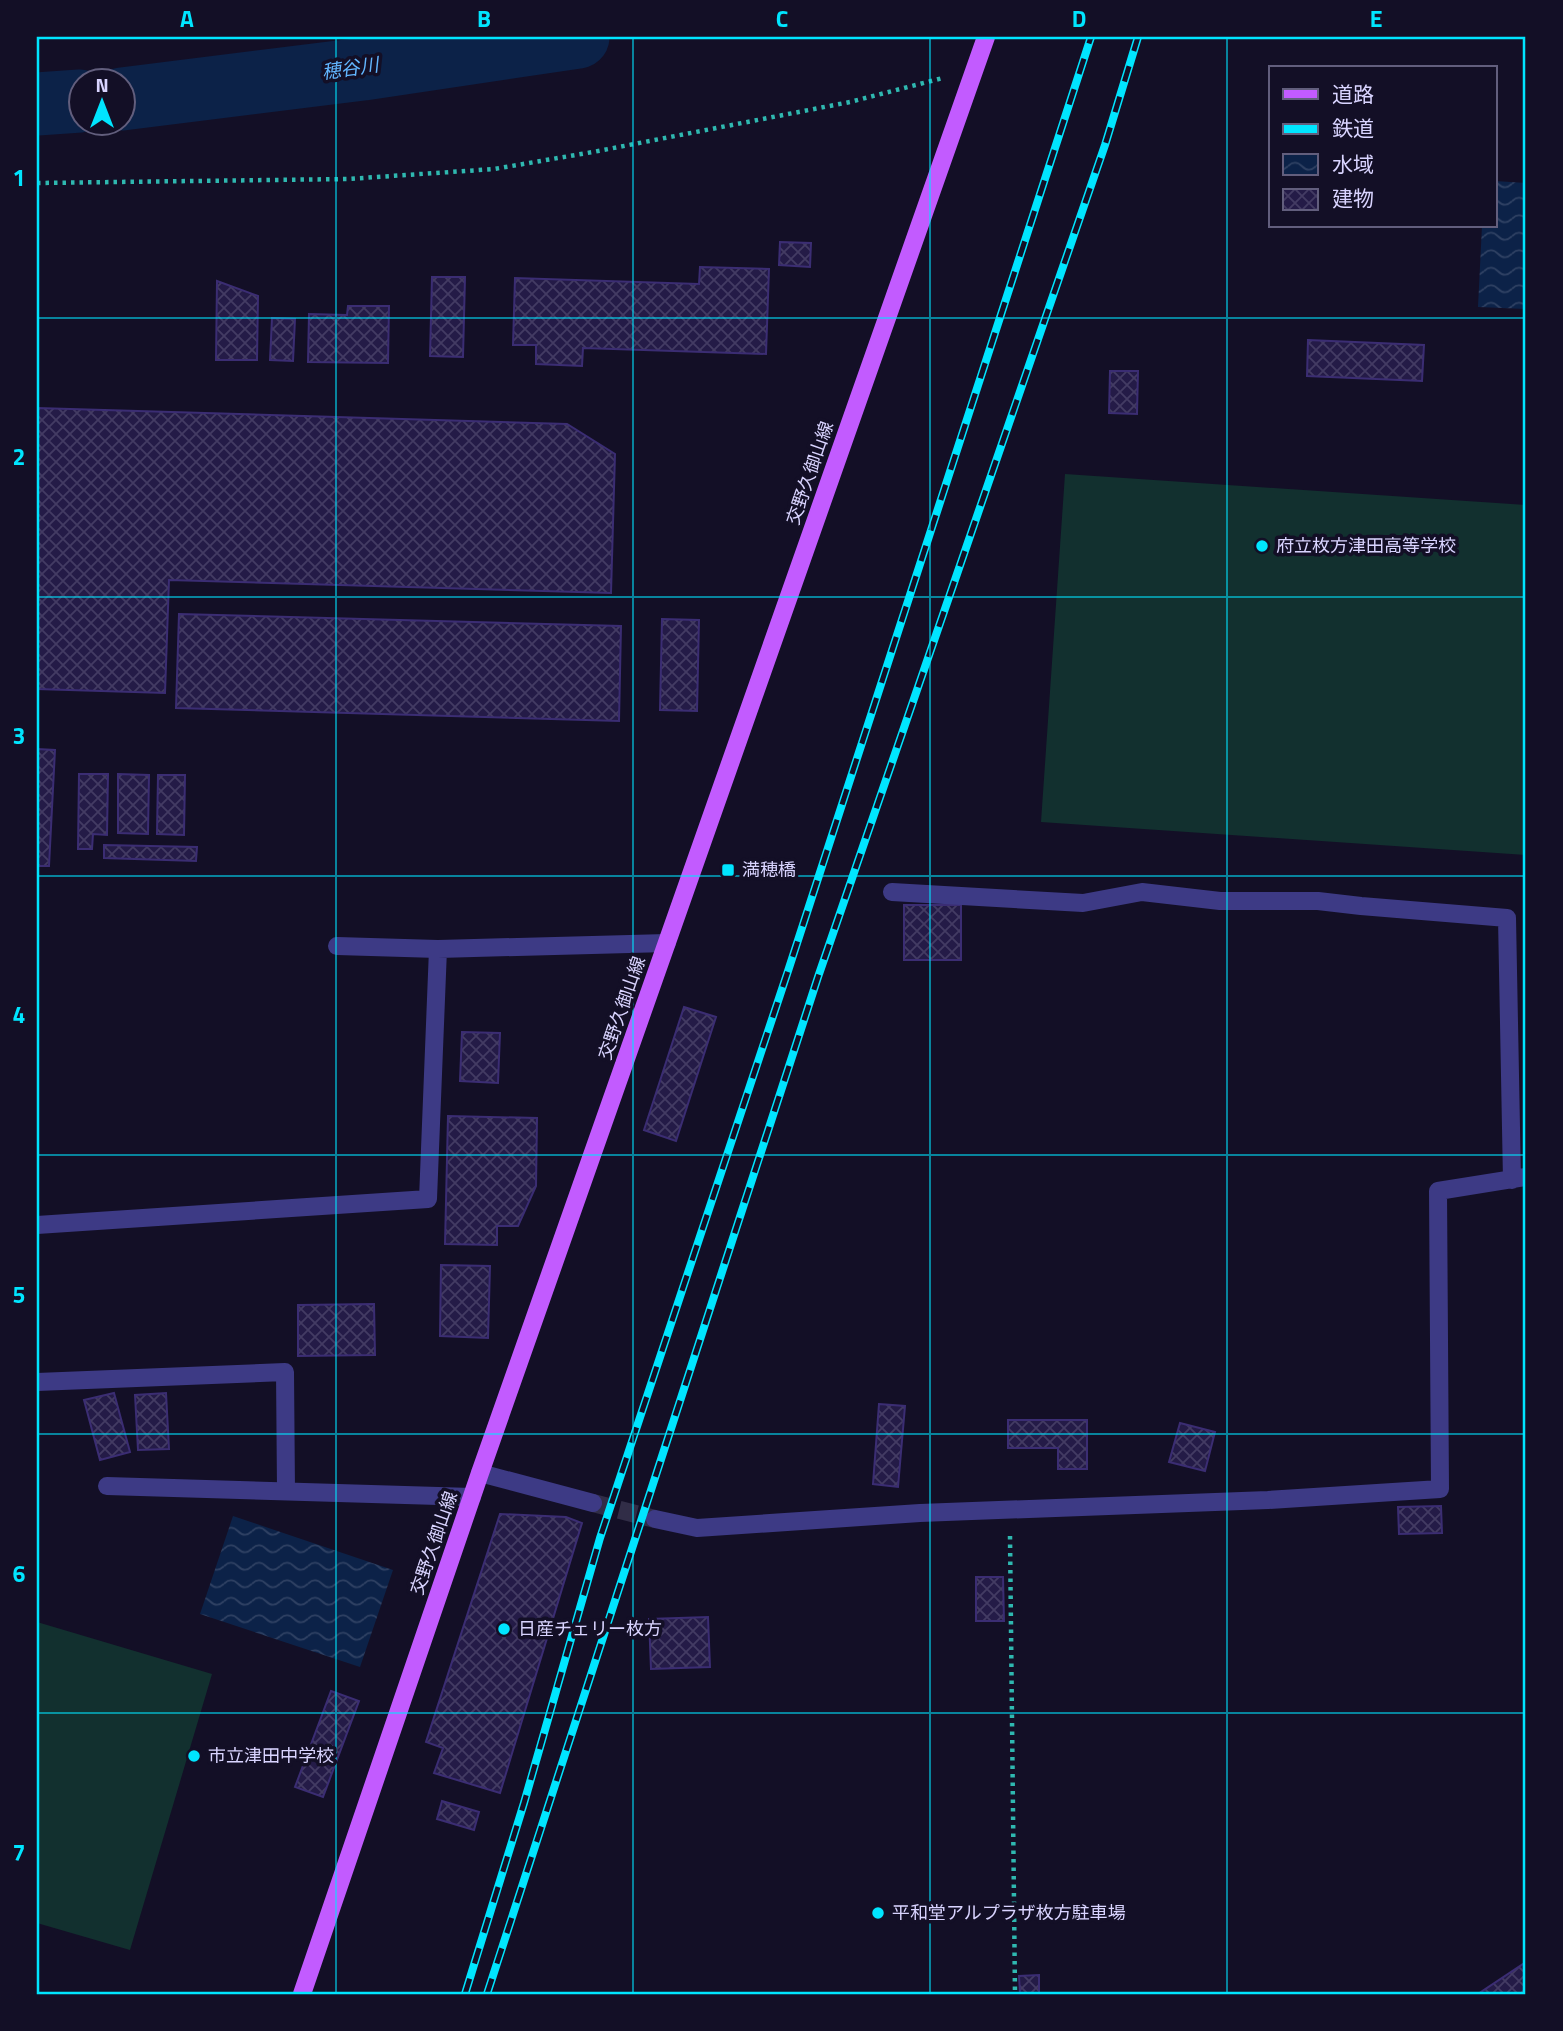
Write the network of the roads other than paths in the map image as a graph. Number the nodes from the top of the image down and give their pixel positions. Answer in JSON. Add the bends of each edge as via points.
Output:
{"nodes":[{"id":1,"x":986,"y":37,"type":"edge"},
{"id":2,"x":892,"y":892,"type":"dead end"},
{"id":3,"x":667,"y":943,"type":"junction"},
{"id":4,"x":337,"y":946,"type":"dead end"},
{"id":5,"x":438,"y":949,"type":"junction"},
{"id":6,"x":1519,"y":1178,"type":"edge"},
{"id":7,"x":37,"y":1225,"type":"edge"},
{"id":8,"x":37,"y":1382,"type":"edge"},
{"id":9,"x":480,"y":1473,"type":"junction"},
{"id":10,"x":107,"y":1486,"type":"dead end"},
{"id":11,"x":286,"y":1492,"type":"junction"},
{"id":12,"x":472,"y":1497,"type":"junction"},
{"id":13,"x":593,"y":1503,"type":"tunnel mouth"},
{"id":14,"x":654,"y":1519,"type":"tunnel mouth"},
{"id":15,"x":302,"y":1994,"type":"edge"}],
"edges":[{"from":1,"to":3,"type":"main road","name":"交野久御山線"},
{"from":2,"to":6,"type":"street","via":[[1083,903],[1142,892],[1220,901],[1318,901],[1507,918]]},
{"from":3,"to":5,"type":"street"},
{"from":3,"to":9,"type":"main road","name":"交野久御山線"},
{"from":4,"to":5,"type":"street"},
{"from":5,"to":7,"type":"street","via":[[428,1199]]},
{"from":6,"to":14,"type":"street","via":[[1438,1191],[1440,1489],[697,1528]]},
{"from":8,"to":11,"type":"street","via":[[285,1372]]},
{"from":9,"to":12,"type":"main road","name":"交野久御山線"},
{"from":9,"to":13,"type":"street"},
{"from":10,"to":11,"type":"street"},
{"from":11,"to":12,"type":"street"},
{"from":12,"to":15,"type":"main road","name":"交野久御山線"}]}
